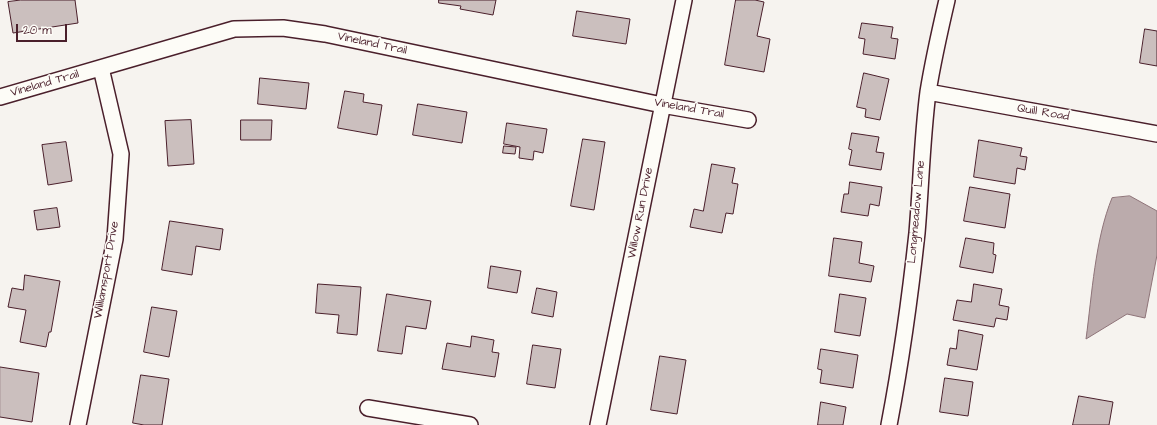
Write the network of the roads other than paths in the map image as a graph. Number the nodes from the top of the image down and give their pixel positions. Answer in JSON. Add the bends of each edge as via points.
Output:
{"nodes":[{"id":1,"x":684,"y":0,"type":"edge"},
{"id":2,"x":947,"y":0,"type":"edge"},
{"id":3,"x":101,"y":68,"type":"junction"},
{"id":4,"x":928,"y":92,"type":"junction"},
{"id":5,"x":0,"y":97,"type":"edge"},
{"id":6,"x":662,"y":105,"type":"junction"},
{"id":7,"x":748,"y":120,"type":"dead end"},
{"id":8,"x":1157,"y":134,"type":"edge"},
{"id":9,"x":368,"y":408,"type":"dead end"},
{"id":10,"x":78,"y":425,"type":"edge"},
{"id":11,"x":470,"y":425,"type":"edge"},
{"id":12,"x":598,"y":425,"type":"edge"},
{"id":13,"x":889,"y":425,"type":"edge"}],
"edges":[{"from":1,"to":6,"type":"street","name":"Willow Run Drive"},
{"from":2,"to":4,"type":"street","name":"Longmeadow Lane"},
{"from":3,"to":5,"type":"street","name":"Vineland Trail"},
{"from":3,"to":6,"type":"street","name":"Vineland Trail","via":[[234,29],[283,28],[325,34]]},
{"from":3,"to":10,"type":"street","name":"Williamsport Drive","via":[[121,154],[115,239]]},
{"from":4,"to":8,"type":"street","name":"Quill Road"},
{"from":4,"to":13,"type":"street","name":"Longmeadow Lane","via":[[910,294]]},
{"from":6,"to":7,"type":"street","name":"Vineland Trail"},
{"from":6,"to":12,"type":"street","name":"Willow Run Drive"},
{"from":9,"to":11,"type":"street"}]}
